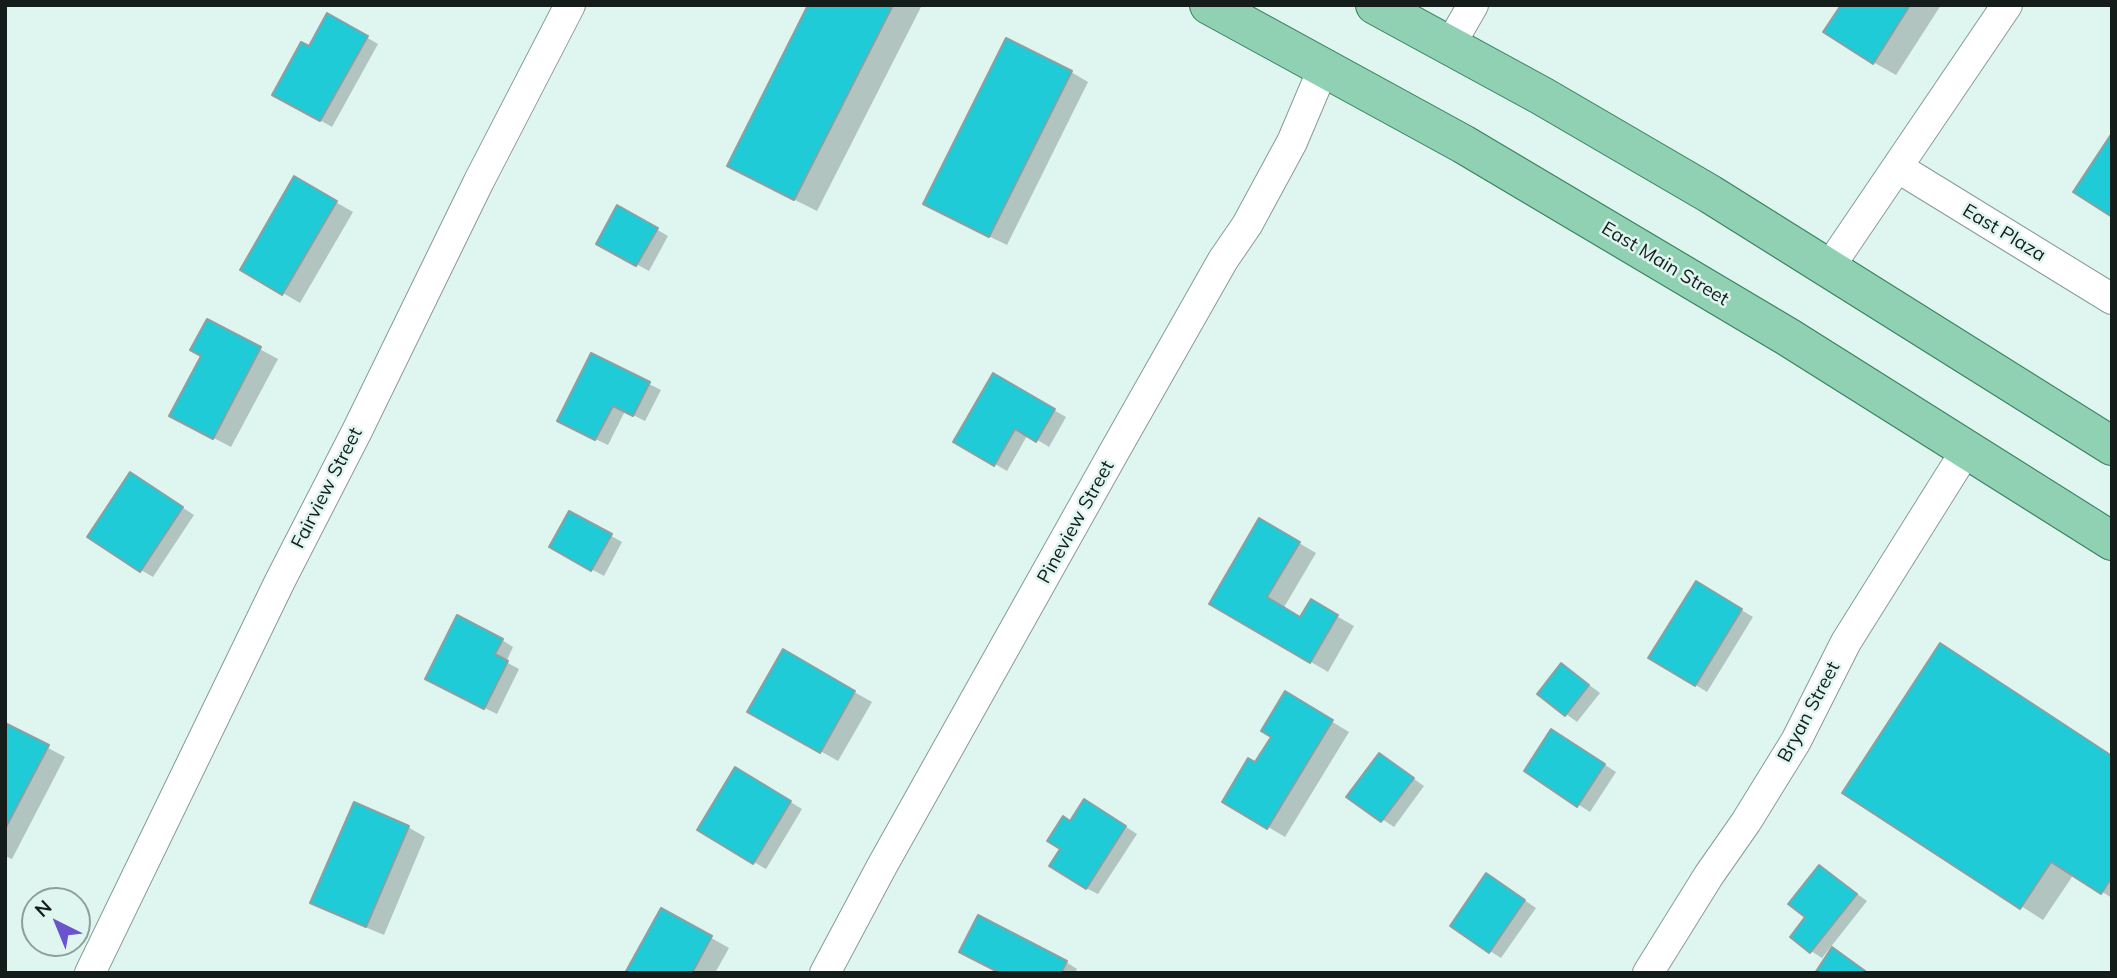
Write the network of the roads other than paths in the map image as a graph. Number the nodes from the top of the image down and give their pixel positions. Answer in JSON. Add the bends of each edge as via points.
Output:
{"nodes":[{"id":1,"x":570,"y":5,"type":"edge"},
{"id":2,"x":1209,"y":5,"type":"edge"},
{"id":3,"x":1375,"y":5,"type":"edge"},
{"id":4,"x":1473,"y":5,"type":"edge"},
{"id":5,"x":2007,"y":5,"type":"edge"},
{"id":6,"x":1450,"y":45,"type":"junction"},
{"id":7,"x":1323,"y":69,"type":"junction"},
{"id":8,"x":1897,"y":167,"type":"junction"},
{"id":9,"x":1828,"y":269,"type":"junction"},
{"id":10,"x":2112,"y":299,"type":"edge"},
{"id":11,"x":2112,"y":446,"type":"edge"},
{"id":12,"x":1967,"y":449,"type":"junction"},
{"id":13,"x":2112,"y":541,"type":"edge"},
{"id":14,"x":90,"y":973,"type":"edge"},
{"id":15,"x":825,"y":973,"type":"edge"},
{"id":16,"x":1648,"y":973,"type":"edge"}],
"edges":[{"from":1,"to":14,"type":"street","name":"Fairview Street","via":[[280,581]]},
{"from":2,"to":7,"type":"main road","name":"East Main Street"},
{"from":3,"to":6,"type":"main road"},
{"from":4,"to":6,"type":"street"},
{"from":5,"to":8,"type":"street"},
{"from":6,"to":9,"type":"main road","via":[[1710,194]]},
{"from":7,"to":12,"type":"main road","name":"East Main Street","via":[[1474,151]]},
{"from":7,"to":15,"type":"street","name":"Pineview Street","via":[[1292,142],[1247,225],[1114,452]]},
{"from":8,"to":9,"type":"street"},
{"from":8,"to":10,"type":"street","name":"East Plaza"},
{"from":9,"to":11,"type":"main road"},
{"from":12,"to":13,"type":"main road","name":"East Main Street"},
{"from":12,"to":16,"type":"street","name":"Bryan Street","via":[[1846,642],[1796,741]]}]}
